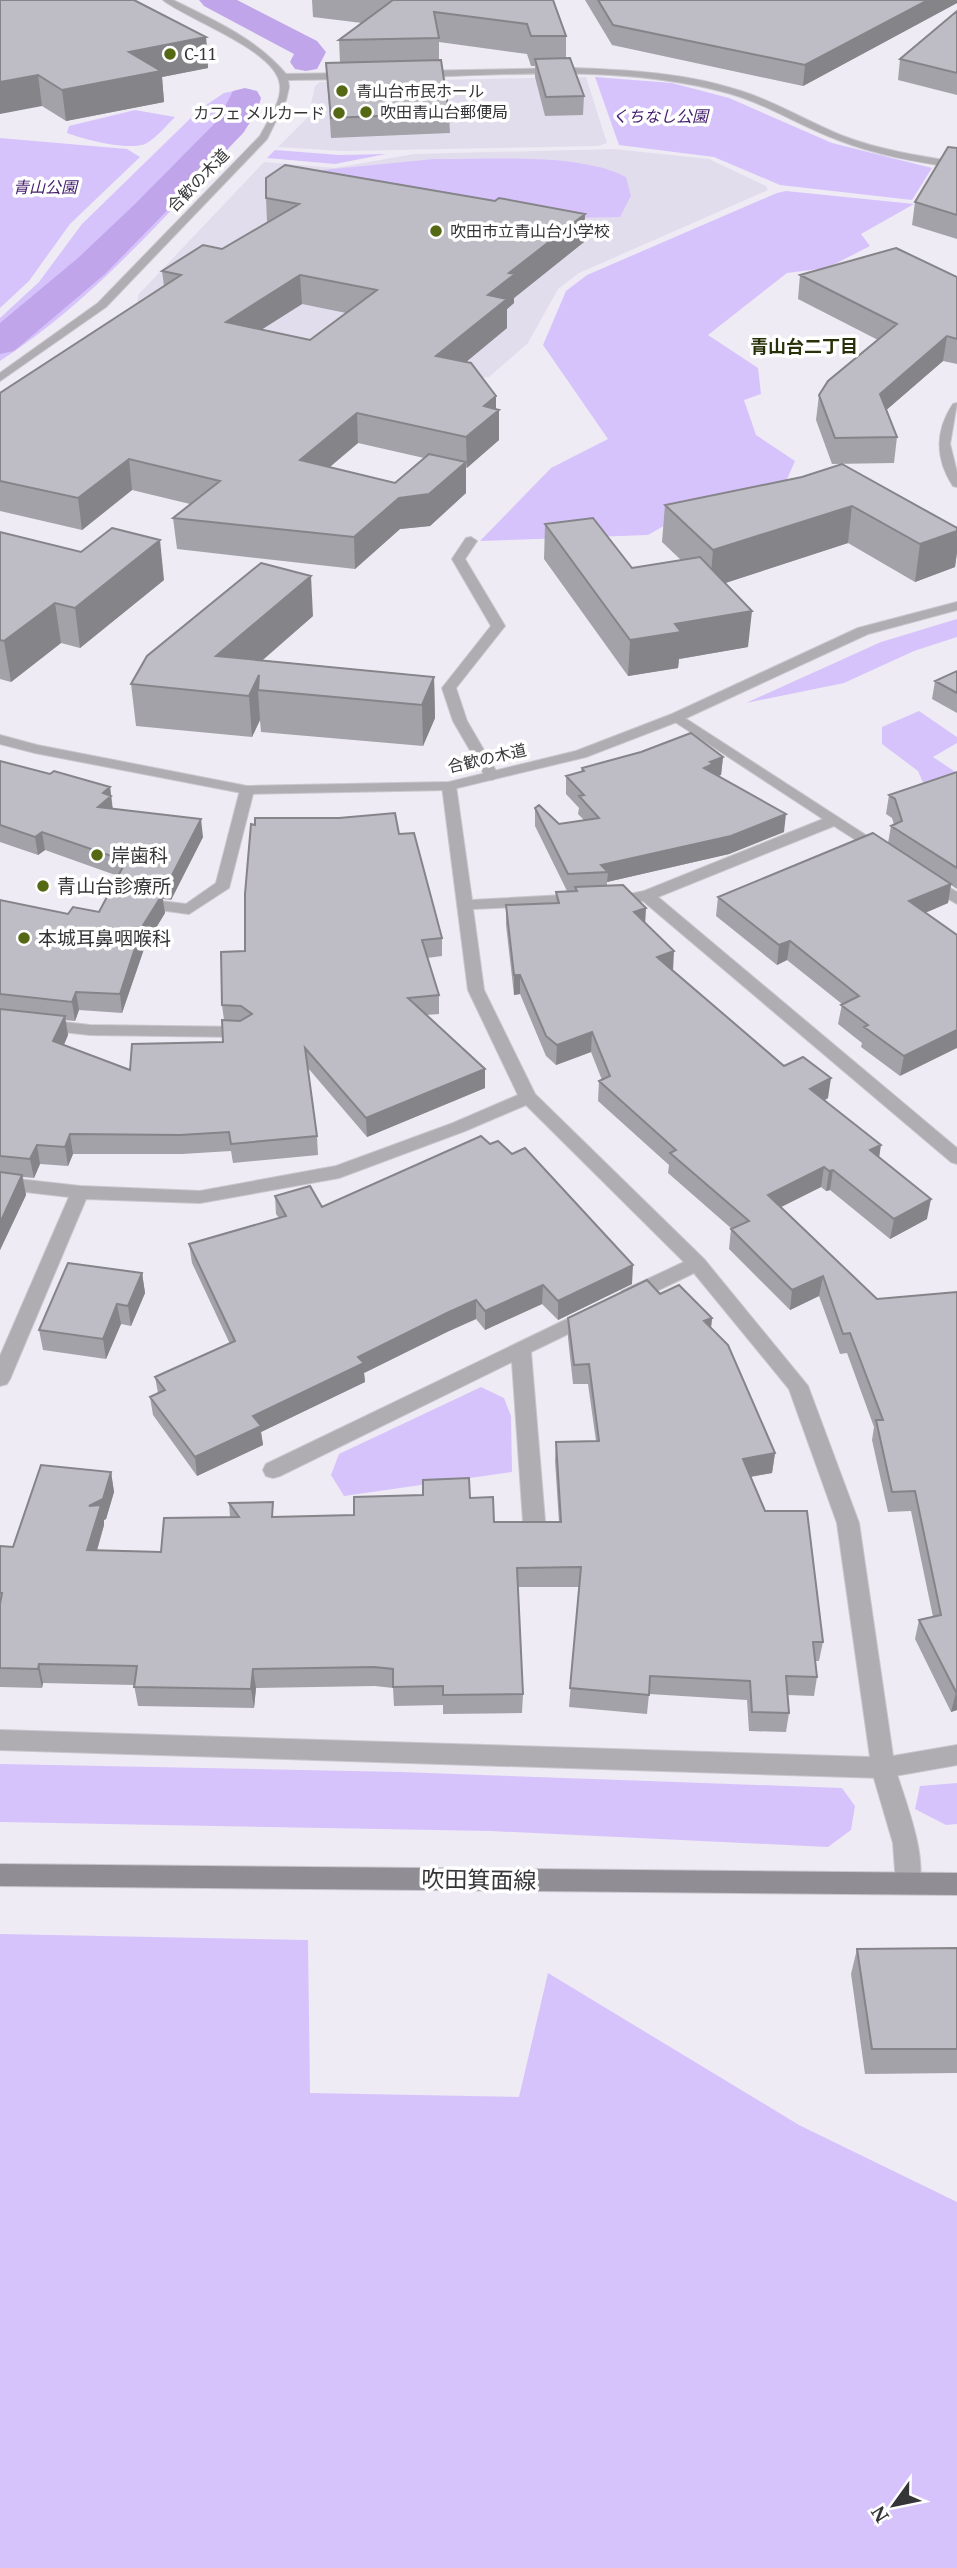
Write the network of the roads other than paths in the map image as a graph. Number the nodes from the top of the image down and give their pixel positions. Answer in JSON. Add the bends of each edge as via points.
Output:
{"nodes":[{"id":1,"x":167,"y":0,"type":"edge"},
{"id":2,"x":404,"y":75,"type":"edge"},
{"id":3,"x":284,"y":76,"type":"junction"},
{"id":4,"x":366,"y":76,"type":"edge"},
{"id":5,"x":957,"y":164,"type":"edge"},
{"id":6,"x":0,"y":378,"type":"edge"},
{"id":7,"x":957,"y":406,"type":"edge"},
{"id":8,"x":957,"y":483,"type":"edge"},
{"id":9,"x":471,"y":541,"type":"dead end"},
{"id":10,"x":957,"y":606,"type":"edge"},
{"id":11,"x":677,"y":717,"type":"junction"},
{"id":12,"x":0,"y":739,"type":"edge"},
{"id":13,"x":492,"y":776,"type":"junction"},
{"id":14,"x":449,"y":786,"type":"junction"},
{"id":15,"x":247,"y":790,"type":"junction"},
{"id":16,"x":835,"y":820,"type":"junction"},
{"id":17,"x":647,"y":896,"type":"junction"},
{"id":18,"x":621,"y":897,"type":"edge"},
{"id":19,"x":595,"y":899,"type":"edge"},
{"id":20,"x":957,"y":899,"type":"edge"},
{"id":21,"x":143,"y":904,"type":"edge"},
{"id":22,"x":464,"y":905,"type":"junction"},
{"id":23,"x":0,"y":1020,"type":"edge"},
{"id":24,"x":242,"y":1031,"type":"edge"},
{"id":25,"x":528,"y":1097,"type":"junction"},
{"id":26,"x":957,"y":1158,"type":"edge"},
{"id":27,"x":0,"y":1183,"type":"edge"},
{"id":28,"x":80,"y":1192,"type":"junction"},
{"id":29,"x":697,"y":1264,"type":"junction"},
{"id":30,"x":521,"y":1348,"type":"junction"},
{"id":31,"x":0,"y":1379,"type":"edge"},
{"id":32,"x":273,"y":1470,"type":"dead end"},
{"id":33,"x":534,"y":1521,"type":"edge"},
{"id":34,"x":0,"y":1740,"type":"edge"},
{"id":35,"x":957,"y":1755,"type":"edge"},
{"id":36,"x":883,"y":1768,"type":"junction"},
{"id":37,"x":0,"y":1875,"type":"edge"},
{"id":38,"x":908,"y":1883,"type":"junction"},
{"id":39,"x":957,"y":1884,"type":"edge"}],
"edges":[{"from":1,"to":3,"type":"street","via":[[245,42]]},
{"from":2,"to":5,"type":"street","via":[[646,74],[728,90],[843,139],[891,154]]},
{"from":3,"to":4,"type":"street"},
{"from":3,"to":6,"type":"street","name":"合歓の木道","via":[[285,87],[264,137],[102,305]]},
{"from":7,"to":8,"type":"street","via":[[943,441]]},
{"from":9,"to":13,"type":"street","via":[[458,559],[498,626],[449,688],[460,721]]},
{"from":10,"to":11,"type":"street","name":"合歓の木道","via":[[863,631]]},
{"from":11,"to":13,"type":"street","name":"合歓の木道","via":[[581,754]]},
{"from":11,"to":16,"type":"street"},
{"from":12,"to":15,"type":"street","name":"合歓の木道"},
{"from":13,"to":14,"type":"street","name":"合歓の木道"},
{"from":14,"to":15,"type":"street","name":"合歓の木道"},
{"from":14,"to":22,"type":"street"},
{"from":15,"to":21,"type":"street","via":[[223,885],[189,909]]},
{"from":16,"to":17,"type":"street"},
{"from":16,"to":20,"type":"street"},
{"from":17,"to":18,"type":"street"},
{"from":17,"to":26,"type":"street"},
{"from":19,"to":22,"type":"street"},
{"from":22,"to":25,"type":"street","via":[[476,990]]},
{"from":23,"to":24,"type":"street","via":[[118,1031]]},
{"from":25,"to":28,"type":"street","via":[[339,1172],[200,1197]]},
{"from":25,"to":29,"type":"street"},
{"from":27,"to":28,"type":"street"},
{"from":28,"to":31,"type":"street"},
{"from":29,"to":30,"type":"street"},
{"from":29,"to":36,"type":"street","via":[[802,1398],[848,1523]]},
{"from":30,"to":32,"type":"street"},
{"from":30,"to":33,"type":"street"},
{"from":34,"to":36,"type":"street"},
{"from":35,"to":36,"type":"street"},
{"from":36,"to":38,"type":"street","via":[[905,1843]]},
{"from":37,"to":38,"type":"main road","name":"吹田箕面線"},
{"from":38,"to":39,"type":"main road","name":"吹田箕面線"}]}
